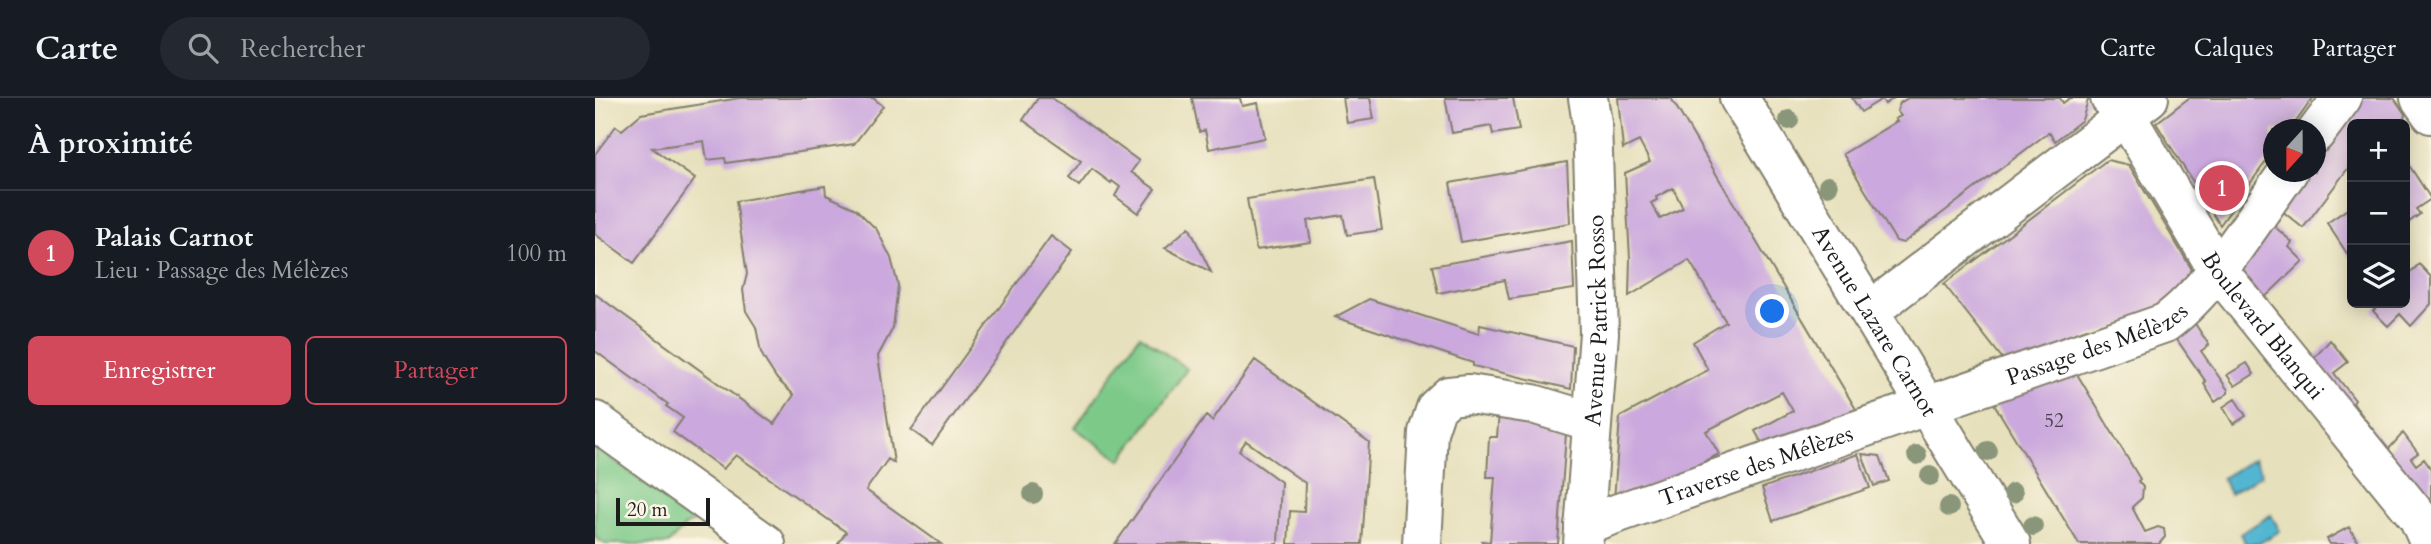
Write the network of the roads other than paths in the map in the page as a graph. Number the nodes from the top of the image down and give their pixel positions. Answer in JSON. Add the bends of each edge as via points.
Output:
{"nodes":[{"id":1,"x":1588,"y":98,"type":"edge"},
{"id":2,"x":1739,"y":98,"type":"edge"},
{"id":3,"x":2342,"y":98,"type":"edge"},
{"id":4,"x":2420,"y":98,"type":"edge"},
{"id":5,"x":2129,"y":104,"type":"edge"},
{"id":6,"x":2431,"y":114,"type":"edge"},
{"id":7,"x":2326,"y":119,"type":"edge"},
{"id":8,"x":2281,"y":182,"type":"edge"},
{"id":9,"x":2217,"y":269,"type":"junction"},
{"id":10,"x":1870,"y":311,"type":"junction"},
{"id":11,"x":1927,"y":407,"type":"junction"},
{"id":12,"x":595,"y":421,"type":"edge"},
{"id":13,"x":1593,"y":422,"type":"junction"},
{"id":14,"x":1584,"y":535,"type":"edge"},
{"id":15,"x":766,"y":544,"type":"edge"},
{"id":16,"x":1422,"y":544,"type":"edge"},
{"id":17,"x":2011,"y":544,"type":"edge"},
{"id":18,"x":2430,"y":544,"type":"edge"}],
"edges":[{"from":1,"to":13,"type":"street","name":"Avenue Patrick Rosso","via":[[1599,333]]},
{"from":2,"to":10,"type":"street","name":"Avenue Lazare Carnot"},
{"from":3,"to":7,"type":"street"},
{"from":4,"to":6,"type":"street"},
{"from":5,"to":9,"type":"street","name":"Boulevard Blanqui"},
{"from":5,"to":10,"type":"street"},
{"from":8,"to":9,"type":"street","name":"Passage des Mélèzes"},
{"from":9,"to":11,"type":"street","name":"Passage des Mélèzes","via":[[2185,309],[2165,323]]},
{"from":9,"to":18,"type":"street","name":"Boulevard Blanqui","via":[[2418,517]]},
{"from":10,"to":11,"type":"street","name":"Avenue Lazare Carnot"},
{"from":11,"to":14,"type":"street","name":"Traverse des Mélèzes"},
{"from":11,"to":17,"type":"street","name":"Avenue Lazare Carnot"},
{"from":12,"to":15,"type":"street"},
{"from":13,"to":14,"type":"street","name":"Avenue Patrick Rosso"},
{"from":13,"to":16,"type":"street","via":[[1533,404],[1469,394],[1449,396],[1436,408],[1428,432]]}]}
